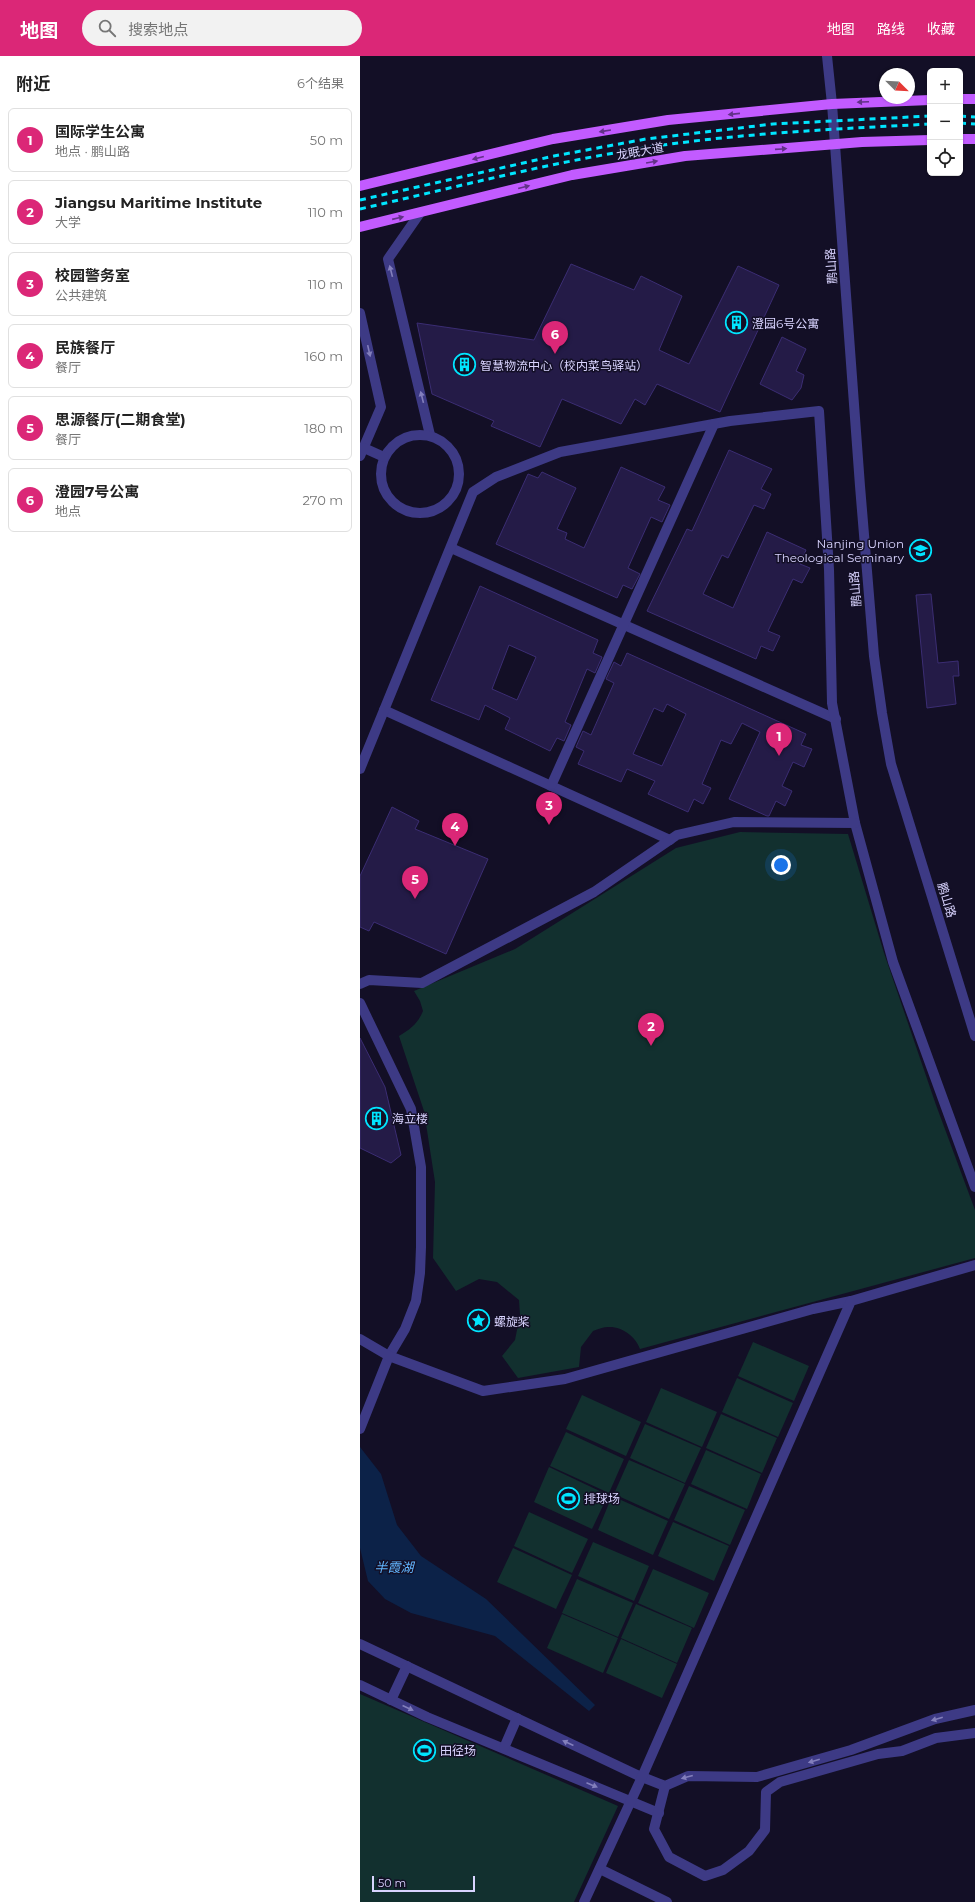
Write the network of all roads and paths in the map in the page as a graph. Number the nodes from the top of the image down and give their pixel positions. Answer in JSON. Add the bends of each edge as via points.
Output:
{"nodes":[{"id":1,"x":827,"y":56,"type":"edge"},
{"id":2,"x":963,"y":99,"type":"edge"},
{"id":3,"x":975,"y":99,"type":"edge"},
{"id":4,"x":927,"y":100,"type":"edge"},
{"id":5,"x":832,"y":104,"type":"junction"},
{"id":6,"x":963,"y":139,"type":"edge"},
{"id":7,"x":975,"y":139,"type":"edge"},
{"id":8,"x":927,"y":140,"type":"edge"},
{"id":9,"x":835,"y":145,"type":"junction"},
{"id":10,"x":360,"y":186,"type":"edge"},
{"id":11,"x":420,"y":213,"type":"junction"},
{"id":12,"x":360,"y":227,"type":"edge"},
{"id":13,"x":360,"y":313,"type":"edge"},
{"id":14,"x":714,"y":424,"type":"junction"},
{"id":15,"x":430,"y":435,"type":"junction"},
{"id":16,"x":362,"y":452,"type":"edge"},
{"id":17,"x":384,"y":457,"type":"junction"},
{"id":18,"x":458,"y":484,"type":"junction"},
{"id":19,"x":473,"y":492,"type":"junction"},
{"id":20,"x":451,"y":548,"type":"junction"},
{"id":21,"x":623,"y":625,"type":"junction"},
{"id":22,"x":384,"y":710,"type":"junction"},
{"id":23,"x":836,"y":719,"type":"junction"},
{"id":24,"x":360,"y":769,"type":"edge"},
{"id":25,"x":551,"y":786,"type":"junction"},
{"id":26,"x":855,"y":823,"type":"junction"},
{"id":27,"x":670,"y":840,"type":"junction"},
{"id":28,"x":360,"y":984,"type":"edge"},
{"id":29,"x":360,"y":1003,"type":"edge"},
{"id":30,"x":975,"y":1036,"type":"edge"},
{"id":31,"x":975,"y":1187,"type":"edge"},
{"id":32,"x":975,"y":1265,"type":"edge"},
{"id":33,"x":851,"y":1300,"type":"junction"},
{"id":34,"x":360,"y":1339,"type":"edge"},
{"id":35,"x":389,"y":1356,"type":"junction"},
{"id":36,"x":360,"y":1429,"type":"edge"},
{"id":37,"x":360,"y":1644,"type":"edge"},
{"id":38,"x":406,"y":1666,"type":"junction"},
{"id":39,"x":360,"y":1685,"type":"edge"},
{"id":40,"x":391,"y":1700,"type":"junction"},
{"id":41,"x":975,"y":1710,"type":"edge"},
{"id":42,"x":517,"y":1718,"type":"junction"},
{"id":43,"x":975,"y":1733,"type":"edge"},
{"id":44,"x":504,"y":1748,"type":"junction"},
{"id":45,"x":642,"y":1777,"type":"junction"},
{"id":46,"x":665,"y":1786,"type":"junction"},
{"id":47,"x":630,"y":1801,"type":"junction"},
{"id":48,"x":658,"y":1813,"type":"junction"},
{"id":49,"x":600,"y":1868,"type":"junction"},
{"id":50,"x":584,"y":1902,"type":"edge"},
{"id":51,"x":667,"y":1902,"type":"edge"}],
"edges":[{"from":1,"to":5,"type":"street","name":"鹏山路"},
{"from":2,"to":3,"type":"main road"},
{"from":4,"to":5,"type":"main road","one_way":true},
{"from":5,"to":9,"type":"street","name":"鹏山路"},
{"from":5,"to":10,"type":"main road","one_way":true,"via":[[668,120],[553,139]]},
{"from":6,"to":7,"type":"main road"},
{"from":8,"to":9,"type":"main road","name":"龙眠大道"},
{"from":11,"to":9,"type":"main road","name":"龙眠大道","one_way":true,"via":[[572,175],[678,158]]},
{"from":9,"to":30,"type":"street","name":"鹏山路","via":[[860,494],[874,656],[882,713],[891,764]]},
{"from":12,"to":11,"type":"main road","name":"龙眠大道","one_way":true},
{"from":15,"to":11,"type":"street","one_way":true,"via":[[388,259]]},
{"from":13,"to":16,"type":"street","one_way":true,"via":[[382,407]]},
{"from":14,"to":19,"type":"street","via":[[560,452],[496,477]]},
{"from":14,"to":21,"type":"street"},
{"from":14,"to":23,"type":"street","via":[[819,411],[829,568],[832,703]]},
{"from":15,"to":17,"type":"street","via":[[416,434],[403,438],[392,446]]},
{"from":15,"to":18,"type":"street","via":[[451,448],[457,459]]},
{"from":16,"to":17,"type":"street"},
{"from":17,"to":18,"type":"street","via":[[381,470],[382,484],[397,506],[410,512],[434,511],[449,500]]},
{"from":18,"to":19,"type":"street"},
{"from":19,"to":20,"type":"street"},
{"from":20,"to":21,"type":"street"},
{"from":20,"to":22,"type":"street"},
{"from":21,"to":23,"type":"street"},
{"from":21,"to":25,"type":"street"},
{"from":22,"to":24,"type":"street"},
{"from":22,"to":25,"type":"street"},
{"from":23,"to":26,"type":"street"},
{"from":25,"to":27,"type":"street"},
{"from":26,"to":27,"type":"street","via":[[734,822],[677,835]]},
{"from":26,"to":31,"type":"street","via":[[893,962]]},
{"from":27,"to":28,"type":"street","via":[[594,892],[422,983],[369,980]]},
{"from":29,"to":35,"type":"street","via":[[411,1109],[421,1167],[420,1273],[416,1301],[405,1328]]},
{"from":32,"to":33,"type":"street"},
{"from":33,"to":35,"type":"street","via":[[565,1379],[483,1391]]},
{"from":33,"to":45,"type":"street"},
{"from":34,"to":35,"type":"street"},
{"from":35,"to":36,"type":"street"},
{"from":37,"to":38,"type":"street"},
{"from":38,"to":40,"type":"street"},
{"from":38,"to":42,"type":"street"},
{"from":39,"to":40,"type":"street"},
{"from":40,"to":44,"type":"street","one_way":true},
{"from":41,"to":46,"type":"street","one_way":true,"via":[[935,1719],[851,1750],[757,1777],[688,1776]]},
{"from":42,"to":44,"type":"street"},
{"from":45,"to":42,"type":"street","one_way":true},
{"from":43,"to":48,"type":"street","via":[[936,1738],[902,1751],[878,1754],[780,1782],[766,1792],[765,1830],[749,1851],[723,1870],[705,1876],[669,1857],[654,1829]]},
{"from":44,"to":47,"type":"street","one_way":true},
{"from":45,"to":46,"type":"street"},
{"from":45,"to":47,"type":"street"},
{"from":46,"to":48,"type":"street"},
{"from":47,"to":48,"type":"street"},
{"from":47,"to":49,"type":"street"},
{"from":49,"to":50,"type":"street"},
{"from":49,"to":51,"type":"street"}]}
